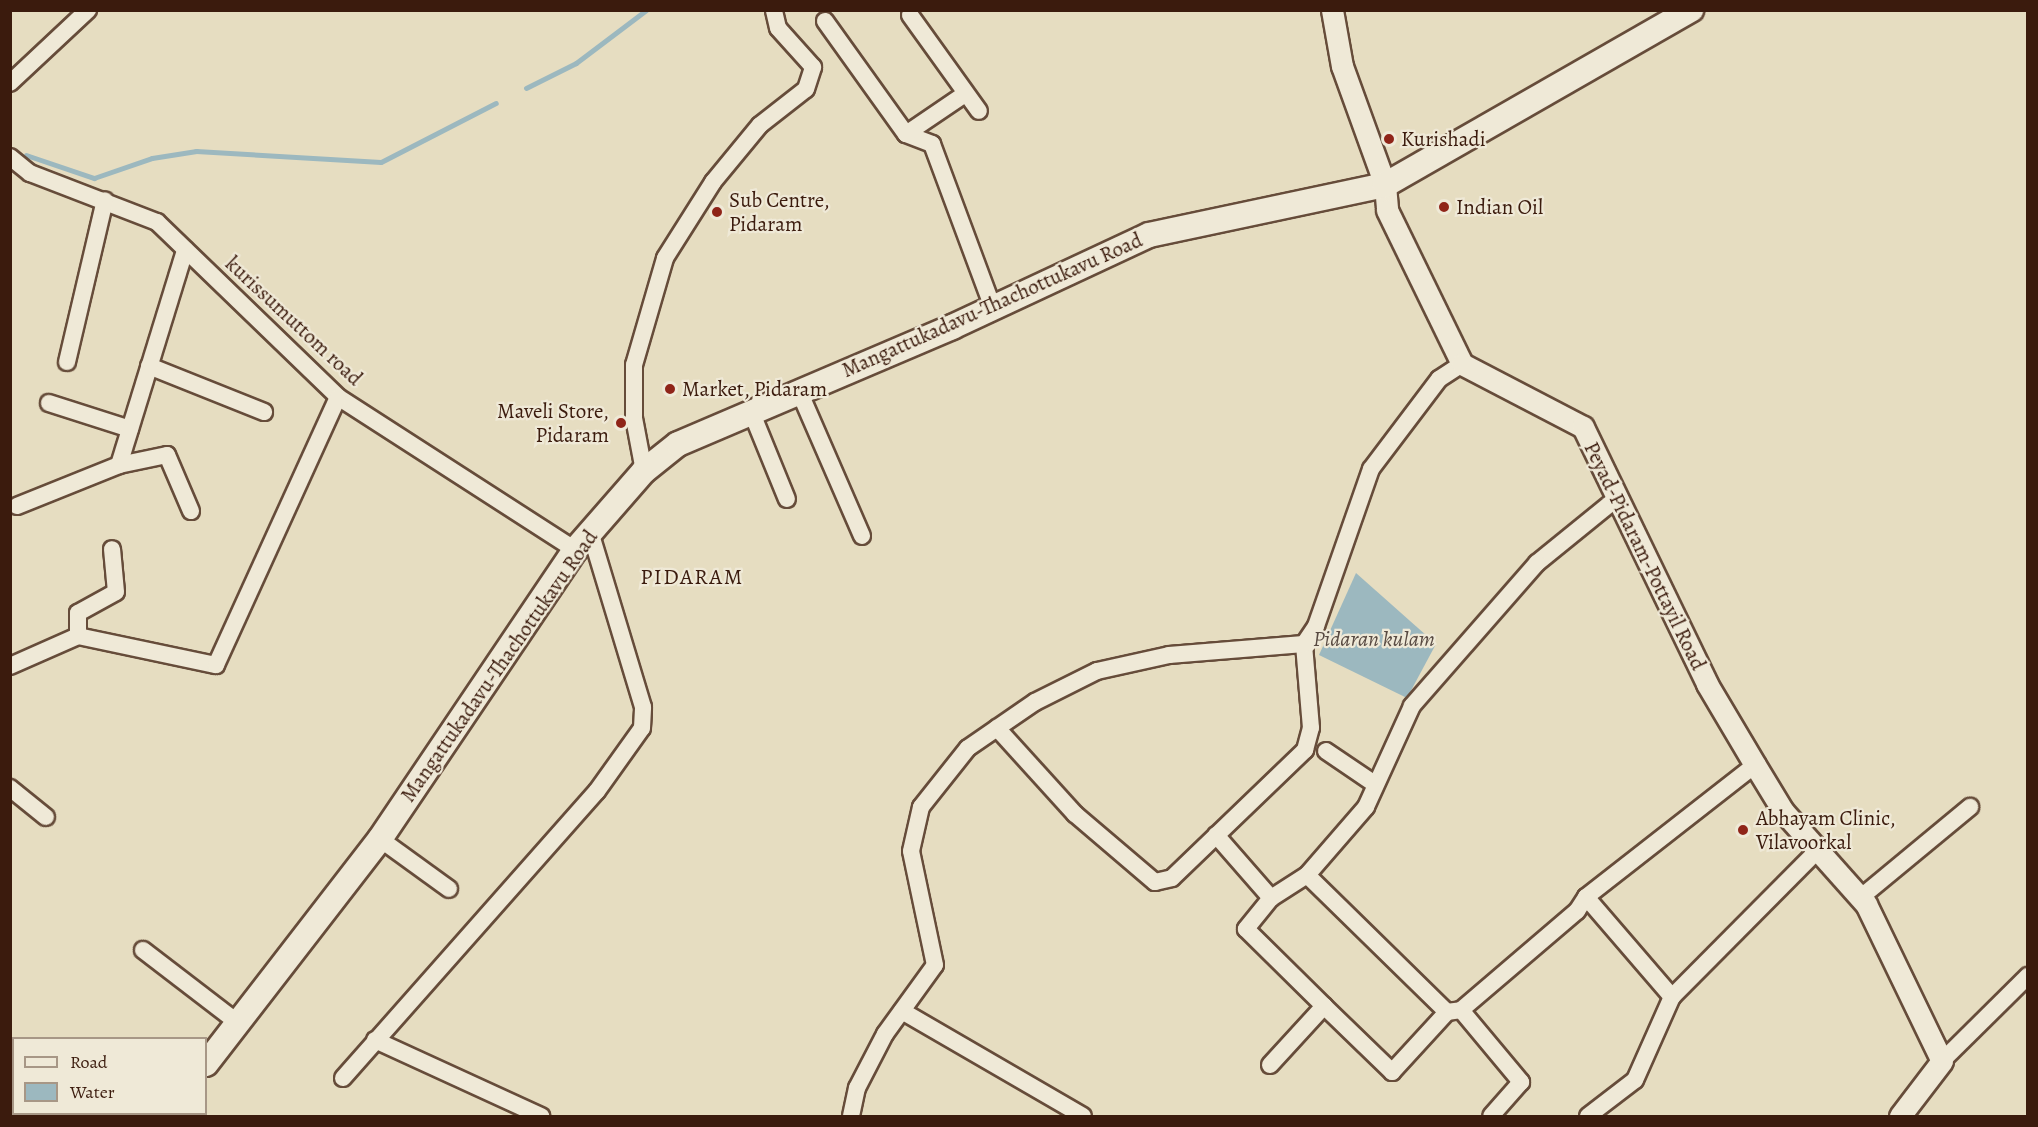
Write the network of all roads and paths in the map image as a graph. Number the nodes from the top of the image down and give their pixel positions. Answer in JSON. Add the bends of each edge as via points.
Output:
{"nodes":[{"id":1,"x":88,"y":10,"type":"edge"},
{"id":2,"x":774,"y":10,"type":"edge"},
{"id":3,"x":1332,"y":10,"type":"edge"},
{"id":4,"x":1690,"y":10,"type":"edge"},
{"id":5,"x":910,"y":15,"type":"dead end"},
{"id":6,"x":825,"y":21,"type":"dead end"},
{"id":7,"x":10,"y":83,"type":"edge"},
{"id":8,"x":965,"y":94,"type":"junction"},
{"id":9,"x":979,"y":111,"type":"dead end"},
{"id":10,"x":906,"y":134,"type":"junction"},
{"id":11,"x":10,"y":157,"type":"edge"},
{"id":12,"x":1385,"y":185,"type":"junction"},
{"id":13,"x":105,"y":200,"type":"junction"},
{"id":14,"x":185,"y":250,"type":"junction"},
{"id":15,"x":993,"y":308,"type":"junction"},
{"id":16,"x":67,"y":362,"type":"dead end"},
{"id":17,"x":1462,"y":364,"type":"junction"},
{"id":18,"x":150,"y":366,"type":"junction"},
{"id":19,"x":799,"y":391,"type":"junction"},
{"id":20,"x":338,"y":397,"type":"junction"},
{"id":21,"x":49,"y":403,"type":"dead end"},
{"id":22,"x":751,"y":411,"type":"junction"},
{"id":23,"x":264,"y":412,"type":"dead end"},
{"id":24,"x":130,"y":429,"type":"junction"},
{"id":25,"x":119,"y":465,"type":"junction"},
{"id":26,"x":644,"y":471,"type":"junction"},
{"id":27,"x":1617,"y":498,"type":"junction"},
{"id":28,"x":787,"y":499,"type":"dead end"},
{"id":29,"x":17,"y":506,"type":"dead end"},
{"id":30,"x":191,"y":511,"type":"dead end"},
{"id":31,"x":862,"y":536,"type":"dead end"},
{"id":32,"x":582,"y":541,"type":"junction"},
{"id":33,"x":112,"y":549,"type":"dead end"},
{"id":34,"x":78,"y":636,"type":"junction"},
{"id":35,"x":1304,"y":644,"type":"junction"},
{"id":36,"x":10,"y":666,"type":"edge"},
{"id":37,"x":997,"y":728,"type":"junction"},
{"id":38,"x":1326,"y":751,"type":"dead end"},
{"id":39,"x":1755,"y":765,"type":"junction"},
{"id":40,"x":1376,"y":785,"type":"junction"},
{"id":41,"x":10,"y":788,"type":"edge"},
{"id":42,"x":1970,"y":807,"type":"dead end"},
{"id":43,"x":46,"y":817,"type":"dead end"},
{"id":44,"x":1216,"y":835,"type":"junction"},
{"id":45,"x":380,"y":839,"type":"junction"},
{"id":46,"x":1818,"y":850,"type":"junction"},
{"id":47,"x":1307,"y":875,"type":"junction"},
{"id":48,"x":449,"y":889,"type":"dead end"},
{"id":49,"x":1586,"y":897,"type":"junction"},
{"id":50,"x":1860,"y":897,"type":"junction"},
{"id":51,"x":1271,"y":898,"type":"junction"},
{"id":52,"x":143,"y":950,"type":"dead end"},
{"id":53,"x":2027,"y":975,"type":"edge"},
{"id":54,"x":1672,"y":997,"type":"junction"},
{"id":55,"x":1324,"y":1006,"type":"junction"},
{"id":56,"x":902,"y":1011,"type":"junction"},
{"id":57,"x":1454,"y":1011,"type":"junction"},
{"id":58,"x":238,"y":1023,"type":"junction"},
{"id":59,"x":375,"y":1040,"type":"junction"},
{"id":60,"x":1942,"y":1061,"type":"junction"},
{"id":61,"x":207,"y":1063,"type":"edge"},
{"id":62,"x":1270,"y":1065,"type":"dead end"},
{"id":63,"x":343,"y":1078,"type":"dead end"},
{"id":64,"x":541,"y":1116,"type":"edge"},
{"id":65,"x":851,"y":1116,"type":"edge"},
{"id":66,"x":1083,"y":1116,"type":"edge"},
{"id":67,"x":1491,"y":1116,"type":"edge"},
{"id":68,"x":1588,"y":1116,"type":"edge"},
{"id":69,"x":1900,"y":1116,"type":"edge"}],
"edges":[{"from":1,"to":7,"type":"street"},
{"from":2,"to":26,"type":"street","via":[[778,28],[813,67],[806,89],[760,125],[713,182],[665,258],[637,340],[634,365],[634,418]]},
{"from":3,"to":12,"type":"street","via":[[1342,66]]},
{"from":4,"to":12,"type":"main road","name":"Mangattukadavu-Thachottukavu Road"},
{"from":5,"to":8,"type":"street"},
{"from":6,"to":10,"type":"street"},
{"from":8,"to":9,"type":"street"},
{"from":8,"to":10,"type":"street"},
{"from":10,"to":15,"type":"street","via":[[932,144]]},
{"from":11,"to":13,"type":"street","name":"kurissumuttom road","via":[[30,173]]},
{"from":12,"to":15,"type":"main road","name":"Mangattukadavu-Thachottukavu Road","via":[[1149,235]]},
{"from":12,"to":17,"type":"street","via":[[1387,210]]},
{"from":13,"to":14,"type":"street","name":"kurissumuttom road","via":[[158,222]]},
{"from":13,"to":16,"type":"street"},
{"from":14,"to":18,"type":"street"},
{"from":14,"to":20,"type":"street","name":"kurissumuttom road"},
{"from":15,"to":19,"type":"main road","name":"Mangattukadavu-Thachottukavu Road"},
{"from":17,"to":27,"type":"street","name":"Peyad-Pidaram-Pottayil Road","via":[[1583,427]]},
{"from":17,"to":35,"type":"street","via":[[1439,379],[1371,469],[1316,626]]},
{"from":18,"to":23,"type":"street"},
{"from":18,"to":24,"type":"street"},
{"from":19,"to":22,"type":"main road","name":"Mangattukadavu-Thachottukavu Road"},
{"from":19,"to":31,"type":"street"},
{"from":20,"to":32,"type":"street","name":"kurissumuttom road"},
{"from":20,"to":34,"type":"street","via":[[216,665]]},
{"from":21,"to":24,"type":"street"},
{"from":22,"to":26,"type":"main road","name":"Mangattukadavu-Thachottukavu Road","via":[[678,444]]},
{"from":22,"to":28,"type":"street"},
{"from":24,"to":25,"type":"street"},
{"from":25,"to":29,"type":"street"},
{"from":25,"to":30,"type":"street","via":[[167,455]]},
{"from":26,"to":32,"type":"main road","name":"Mangattukadavu-Thachottukavu Road"},
{"from":27,"to":39,"type":"street","name":"Peyad-Pidaram-Pottayil Road","via":[[1707,684]]},
{"from":27,"to":40,"type":"street","via":[[1537,563],[1412,706]]},
{"from":32,"to":45,"type":"main road","name":"Mangattukadavu-Thachottukavu Road"},
{"from":32,"to":59,"type":"street","via":[[644,707],[642,728],[597,791]]},
{"from":33,"to":34,"type":"street","via":[[116,592],[78,613]]},
{"from":34,"to":36,"type":"street"},
{"from":35,"to":37,"type":"street","via":[[1169,655],[1097,671]]},
{"from":35,"to":44,"type":"street","via":[[1311,728],[1305,750]]},
{"from":37,"to":44,"type":"street","via":[[1075,814],[1155,882],[1172,879]]},
{"from":37,"to":56,"type":"street","via":[[968,748],[921,807],[911,851],[935,965]]},
{"from":38,"to":40,"type":"street"},
{"from":39,"to":46,"type":"street","name":"Peyad-Pidaram-Pottayil Road","via":[[1783,811]]},
{"from":39,"to":49,"type":"street"},
{"from":40,"to":47,"type":"street","via":[[1366,807]]},
{"from":41,"to":43,"type":"street"},
{"from":42,"to":50,"type":"street"},
{"from":44,"to":51,"type":"street"},
{"from":45,"to":48,"type":"street"},
{"from":45,"to":58,"type":"main road","name":"Mangattukadavu-Thachottukavu Road"},
{"from":46,"to":50,"type":"street","name":"Peyad-Pidaram-Pottayil Road"},
{"from":46,"to":54,"type":"street"},
{"from":47,"to":51,"type":"street"},
{"from":47,"to":57,"type":"street"},
{"from":49,"to":54,"type":"street"},
{"from":49,"to":57,"type":"street","via":[[1577,911]]},
{"from":50,"to":60,"type":"street","name":"Peyad-Pidaram-Pottayil Road"},
{"from":51,"to":55,"type":"street","via":[[1246,929]]},
{"from":52,"to":58,"type":"street"},
{"from":53,"to":60,"type":"street"},
{"from":54,"to":68,"type":"street","via":[[1635,1080]]},
{"from":55,"to":57,"type":"street","via":[[1392,1072]]},
{"from":55,"to":62,"type":"street"},
{"from":56,"to":65,"type":"street","via":[[857,1088]]},
{"from":56,"to":66,"type":"street"},
{"from":57,"to":67,"type":"street","via":[[1521,1082]]},
{"from":58,"to":61,"type":"main road","name":"Mangattukadavu-Thachottukavu Road"},
{"from":59,"to":63,"type":"street"},
{"from":59,"to":64,"type":"street"},
{"from":60,"to":69,"type":"street"}]}
